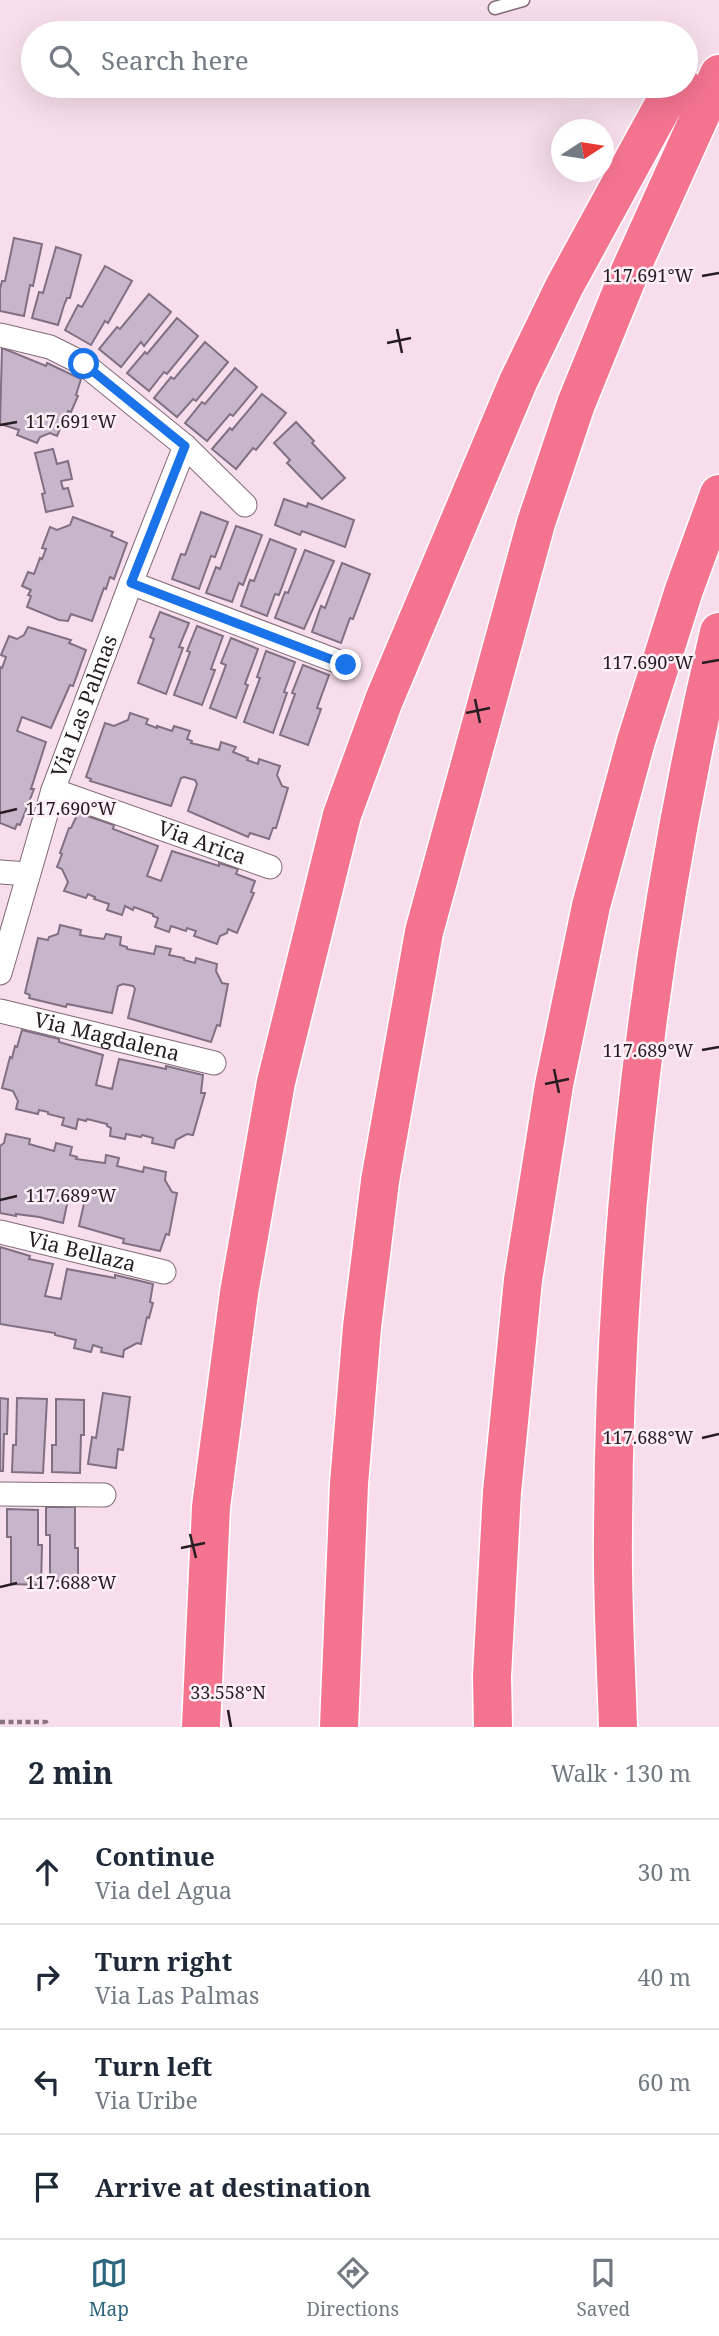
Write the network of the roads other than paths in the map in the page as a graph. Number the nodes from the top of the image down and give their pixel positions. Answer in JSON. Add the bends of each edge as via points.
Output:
{"nodes":[{"id":1,"x":523,"y":0,"type":"edge"},
{"id":2,"x":495,"y":8,"type":"dead end"},
{"id":3,"x":719,"y":49,"type":"edge"},
{"id":4,"x":698,"y":70,"type":"edge"},
{"id":5,"x":719,"y":74,"type":"edge"},
{"id":6,"x":670,"y":98,"type":"edge"},
{"id":7,"x":0,"y":335,"type":"edge"},
{"id":8,"x":185,"y":446,"type":"junction"},
{"id":9,"x":719,"y":494,"type":"edge"},
{"id":10,"x":245,"y":505,"type":"dead end"},
{"id":11,"x":131,"y":583,"type":"junction"},
{"id":12,"x":719,"y":632,"type":"edge"},
{"id":13,"x":346,"y":665,"type":"dead end"},
{"id":14,"x":53,"y":790,"type":"junction"},
{"id":15,"x":270,"y":867,"type":"dead end"},
{"id":16,"x":0,"y":873,"type":"edge"},
{"id":17,"x":28,"y":874,"type":"junction"},
{"id":18,"x":0,"y":973,"type":"edge"},
{"id":19,"x":0,"y":1011,"type":"edge"},
{"id":20,"x":214,"y":1063,"type":"dead end"},
{"id":21,"x":0,"y":1232,"type":"edge"},
{"id":22,"x":164,"y":1272,"type":"dead end"},
{"id":23,"x":0,"y":1494,"type":"edge"},
{"id":24,"x":104,"y":1494,"type":"dead end"},
{"id":25,"x":201,"y":1727,"type":"edge"},
{"id":26,"x":339,"y":1727,"type":"edge"},
{"id":27,"x":493,"y":1727,"type":"edge"},
{"id":28,"x":618,"y":1727,"type":"edge"}],
"edges":[{"from":1,"to":2,"type":"lane"},
{"from":3,"to":4,"type":"highway"},
{"from":5,"to":26,"type":"highway","via":[[629,271],[576,404],[536,523],[424,932],[380,1181],[362,1327],[349,1484]]},
{"from":6,"to":25,"type":"highway","via":[[564,287],[518,382],[384,700],[342,815],[276,1082],[239,1293],[211,1507]]},
{"from":7,"to":8,"type":"street","via":[[50,347],[84,364]]},
{"from":8,"to":10,"type":"street"},
{"from":8,"to":11,"type":"street","name":"Via Las Palmas"},
{"from":9,"to":27,"type":"highway","via":[[629,766],[590,906],[554,1085],[523,1280],[505,1465]]},
{"from":11,"to":13,"type":"street"},
{"from":11,"to":14,"type":"street","name":"Via Las Palmas"},
{"from":12,"to":28,"type":"highway","via":[[692,746],[667,899],[632,1168],[621,1303],[612,1534]]},
{"from":14,"to":15,"type":"street","name":"Via Arica"},
{"from":14,"to":17,"type":"street","name":"Via Las Palmas"},
{"from":16,"to":17,"type":"street"},
{"from":17,"to":18,"type":"street","name":"Via Las Palmas"},
{"from":19,"to":20,"type":"street","name":"Via Magdalena"},
{"from":21,"to":22,"type":"street","name":"Via Bellaza"},
{"from":23,"to":24,"type":"street"}]}
